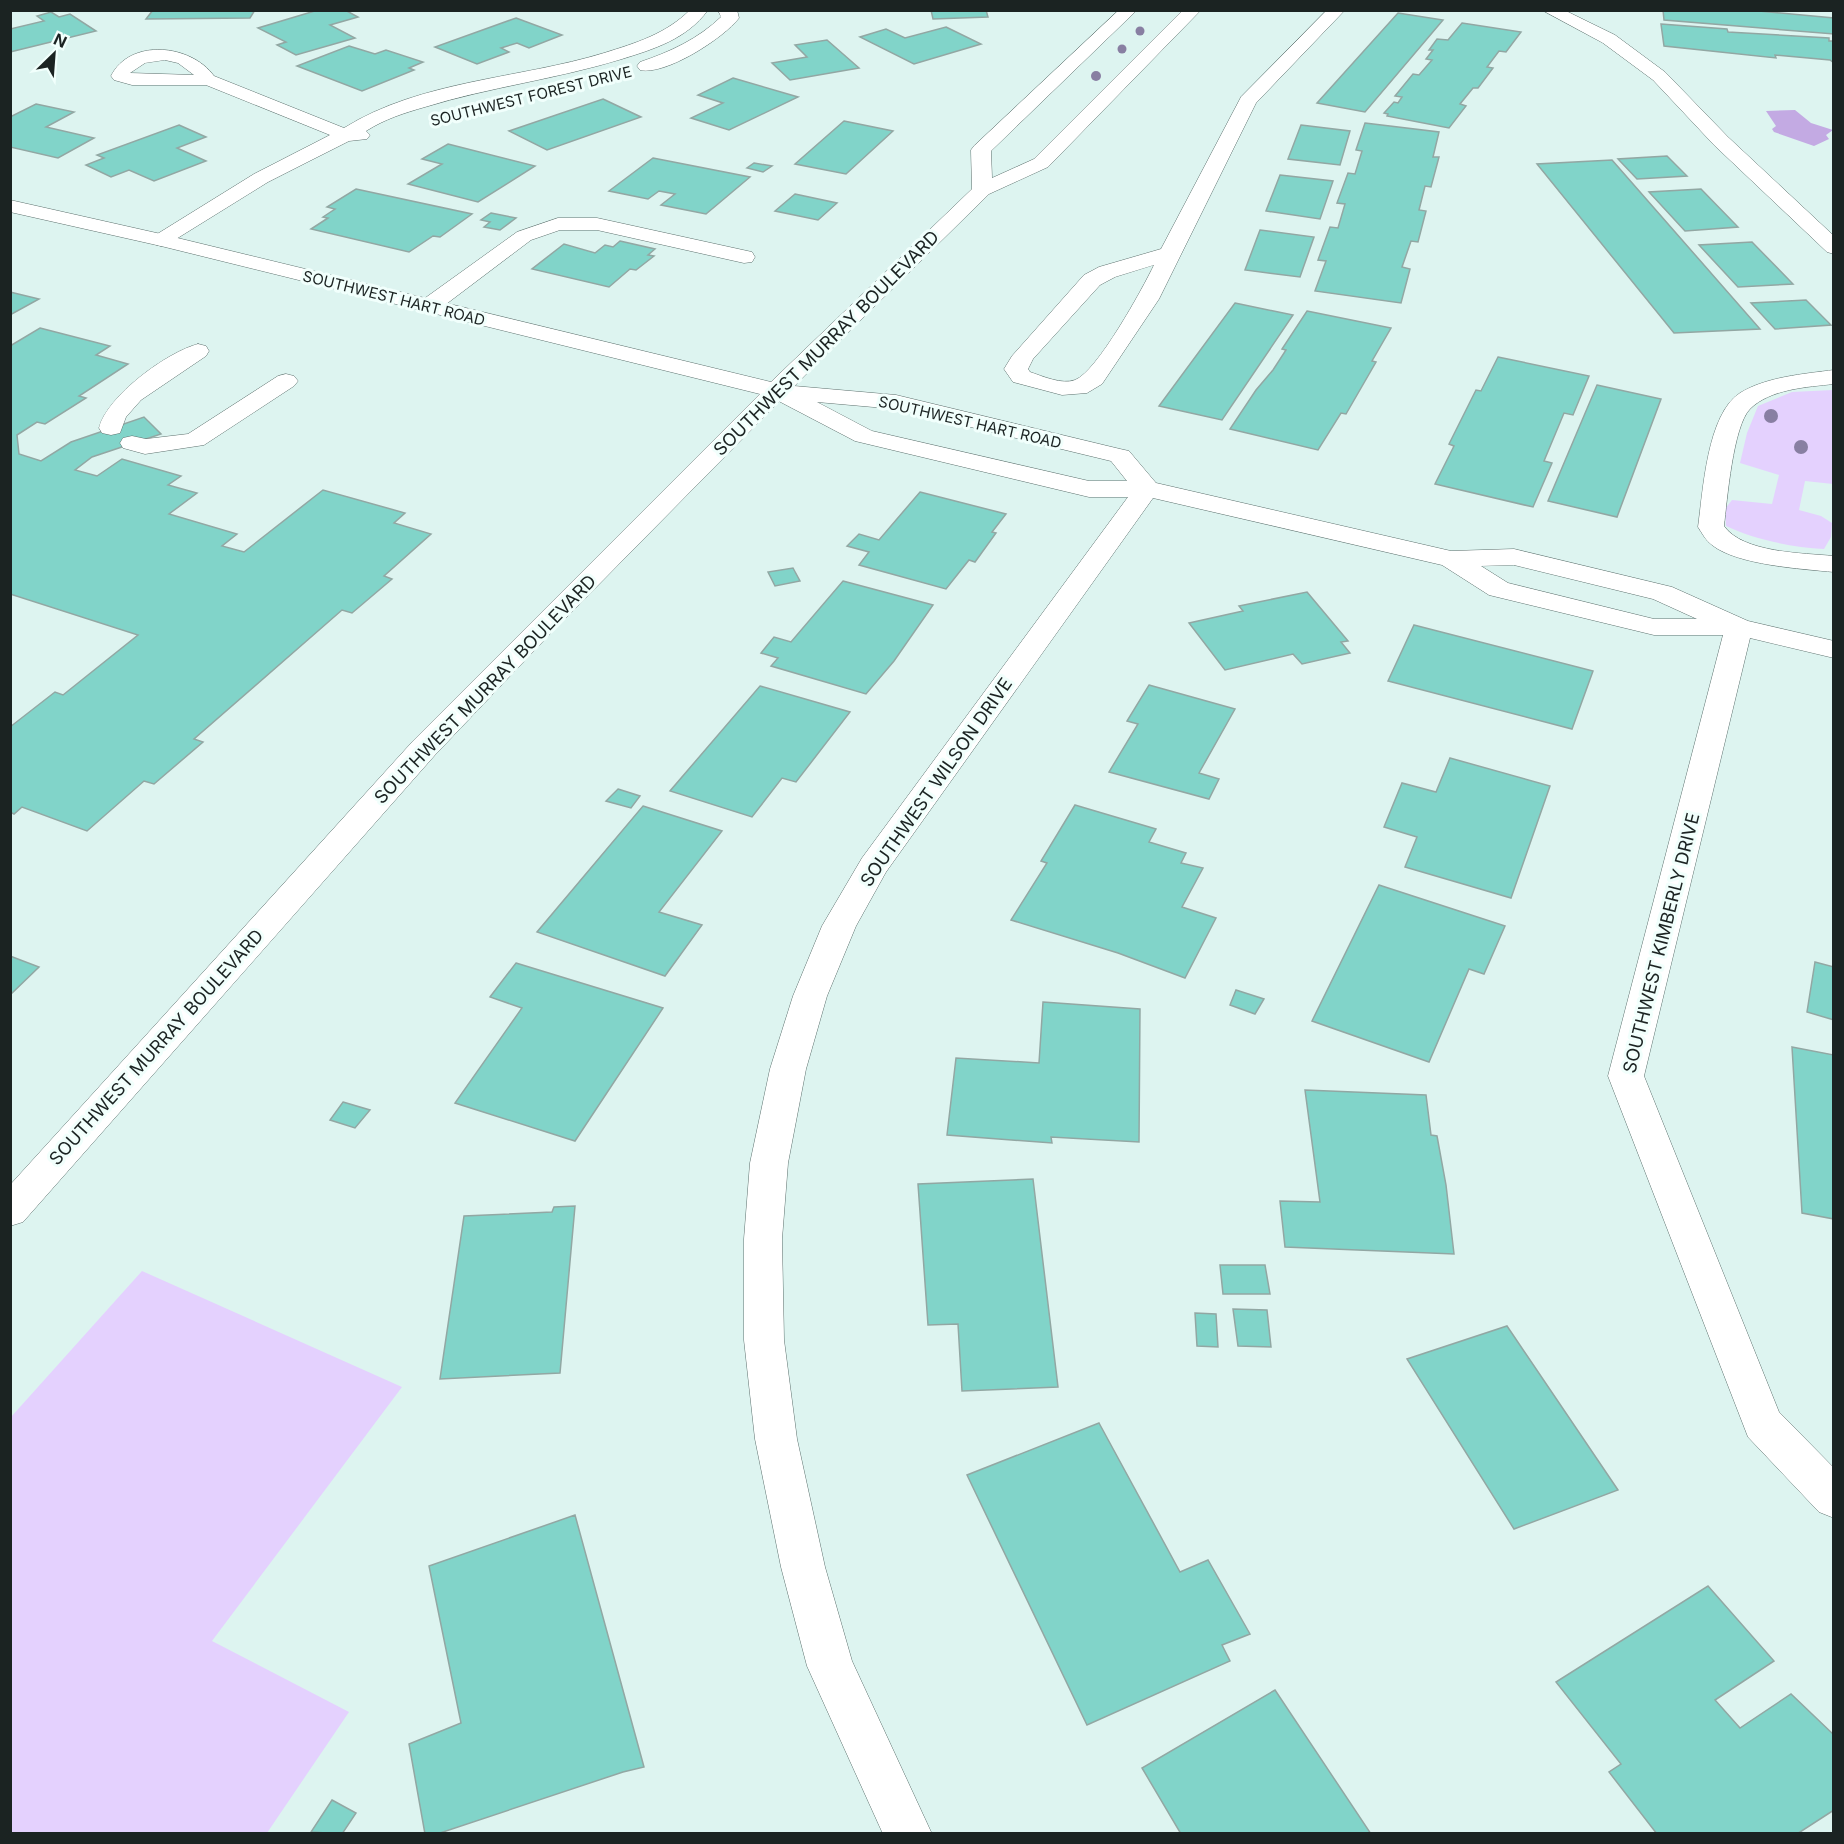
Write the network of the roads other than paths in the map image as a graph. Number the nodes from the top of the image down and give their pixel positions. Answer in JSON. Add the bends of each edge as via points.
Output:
{"nodes":[{"id":1,"x":700,"y":10,"type":"edge"},
{"id":2,"x":726,"y":10,"type":"edge"},
{"id":3,"x":1129,"y":10,"type":"edge"},
{"id":4,"x":1193,"y":10,"type":"edge"},
{"id":5,"x":1337,"y":10,"type":"edge"},
{"id":6,"x":1550,"y":10,"type":"edge"},
{"id":7,"x":629,"y":71,"type":"dead end"},
{"id":8,"x":208,"y":80,"type":"dead end"},
{"id":9,"x":378,"y":134,"type":"dead end"},
{"id":10,"x":346,"y":135,"type":"junction"},
{"id":11,"x":982,"y":190,"type":"junction"},
{"id":12,"x":10,"y":206,"type":"edge"},
{"id":13,"x":161,"y":240,"type":"junction"},
{"id":14,"x":1833,"y":248,"type":"edge"},
{"id":15,"x":1170,"y":253,"type":"junction"},
{"id":16,"x":744,"y":257,"type":"dead end"},
{"id":17,"x":429,"y":306,"type":"junction"},
{"id":18,"x":198,"y":351,"type":"dead end"},
{"id":19,"x":1833,"y":376,"type":"edge"},
{"id":20,"x":286,"y":381,"type":"dead end"},
{"id":21,"x":777,"y":391,"type":"junction"},
{"id":22,"x":111,"y":428,"type":"dead end"},
{"id":23,"x":132,"y":443,"type":"dead end"},
{"id":24,"x":1147,"y":489,"type":"junction"},
{"id":25,"x":1833,"y":564,"type":"edge"},
{"id":26,"x":1739,"y":627,"type":"junction"},
{"id":27,"x":1833,"y":650,"type":"edge"},
{"id":28,"x":10,"y":1210,"type":"edge"},
{"id":29,"x":1833,"y":1498,"type":"edge"},
{"id":30,"x":908,"y":1833,"type":"edge"}],
"edges":[{"from":1,"to":10,"type":"street","name":"SOUTHWEST FOREST DRIVE","via":[[664,38],[632,50],[583,65],[447,94],[376,116]]},
{"from":2,"to":7,"type":"street","name":"SOUTHWEST FOREST DRIVE","via":[[730,18],[692,49]]},
{"from":3,"to":11,"type":"street","via":[[981,150]]},
{"from":4,"to":11,"type":"street","name":"SOUTHWEST MURRAY BOULEVARD","via":[[1041,163]]},
{"from":5,"to":15,"type":"street","via":[[1248,101]]},
{"from":6,"to":14,"type":"street","via":[[1609,39],[1659,76]]},
{"from":8,"to":10,"type":"street"},
{"from":9,"to":10,"type":"street","name":"SOUTHWEST FOREST DRIVE"},
{"from":10,"to":13,"type":"street","name":"SOUTHWEST FOREST DRIVE","via":[[261,178]]},
{"from":11,"to":21,"type":"street","name":"SOUTHWEST MURRAY BOULEVARD"},
{"from":12,"to":13,"type":"street","name":"SOUTHWEST HART ROAD"},
{"from":13,"to":17,"type":"street","name":"SOUTHWEST HART ROAD"},
{"from":15,"to":15,"type":"street","via":[[1158,284],[1094,379],[1079,388],[1062,388],[1021,377],[1016,369],[1024,356],[1092,280]]},
{"from":16,"to":17,"type":"street","via":[[597,224],[558,224],[524,236]]},
{"from":17,"to":21,"type":"street","name":"SOUTHWEST HART ROAD"},
{"from":18,"to":22,"type":"street","via":[[122,404],[111,419]]},
{"from":19,"to":25,"type":"street","via":[[1768,390],[1740,405],[1730,424],[1711,527],[1721,540],[1742,548],[1790,560]]},
{"from":20,"to":23,"type":"street","via":[[195,440],[145,447]]},
{"from":21,"to":24,"type":"street","name":"SOUTHWEST HART ROAD","via":[[864,436],[1089,489]]},
{"from":21,"to":24,"type":"street","name":"SOUTHWEST HART ROAD","via":[[896,402],[1120,456]]},
{"from":21,"to":28,"type":"street","name":"SOUTHWEST MURRAY BOULEVARD","via":[[424,748]]},
{"from":24,"to":26,"type":"street","name":"SOUTHWEST HART ROAD","via":[[1451,559],[1499,589],[1654,627]]},
{"from":24,"to":30,"type":"street","name":"SOUTHWEST WILSON DRIVE","via":[[873,866],[839,926],[803,1017],[769,1163],[763,1239],[764,1340],[778,1451],[830,1666]]},
{"from":26,"to":27,"type":"street","name":"SOUTHWEST HART ROAD"},
{"from":26,"to":29,"type":"street","name":"SOUTHWEST KIMBERLY DRIVE","via":[[1626,1076],[1763,1424]]}]}
